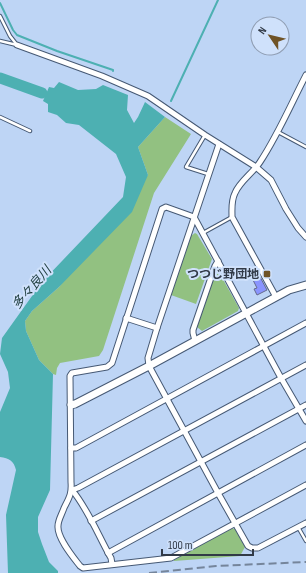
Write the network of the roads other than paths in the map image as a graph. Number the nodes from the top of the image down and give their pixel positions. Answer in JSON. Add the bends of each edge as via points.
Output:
{"nodes":[{"id":1,"x":0,"y":16,"type":"edge"},
{"id":2,"x":0,"y":41,"type":"edge"},
{"id":3,"x":17,"y":45,"type":"junction"},
{"id":4,"x":306,"y":75,"type":"edge"},
{"id":5,"x":0,"y":117,"type":"edge"},
{"id":6,"x":30,"y":131,"type":"dead end"},
{"id":7,"x":277,"y":132,"type":"junction"},
{"id":8,"x":205,"y":135,"type":"junction"},
{"id":9,"x":219,"y":144,"type":"junction"},
{"id":10,"x":306,"y":147,"type":"edge"},
{"id":11,"x":256,"y":167,"type":"junction"},
{"id":12,"x":208,"y":174,"type":"junction"},
{"id":13,"x":194,"y":217,"type":"junction"},
{"id":14,"x":232,"y":217,"type":"junction"},
{"id":15,"x":203,"y":233,"type":"junction"},
{"id":16,"x":306,"y":237,"type":"edge"},
{"id":17,"x":218,"y":261,"type":"junction"},
{"id":18,"x":306,"y":285,"type":"edge"},
{"id":19,"x":276,"y":297,"type":"junction"},
{"id":20,"x":247,"y":313,"type":"junction"},
{"id":21,"x":126,"y":318,"type":"junction"},
{"id":22,"x":306,"y":323,"type":"edge"},
{"id":23,"x":157,"y":328,"type":"junction"},
{"id":24,"x":195,"y":341,"type":"junction"},
{"id":25,"x":264,"y":345,"type":"junction"},
{"id":26,"x":306,"y":364,"type":"edge"},
{"id":27,"x":149,"y":366,"type":"junction"},
{"id":28,"x":281,"y":378,"type":"junction"},
{"id":29,"x":167,"y":398,"type":"junction"},
{"id":30,"x":306,"y":404,"type":"edge"},
{"id":31,"x":71,"y":405,"type":"junction"},
{"id":32,"x":299,"y":408,"type":"junction"},
{"id":33,"x":306,"y":421,"type":"edge"},
{"id":34,"x":184,"y":430,"type":"junction"},
{"id":35,"x":306,"y":445,"type":"edge"},
{"id":36,"x":71,"y":448,"type":"junction"},
{"id":37,"x":201,"y":462,"type":"junction"},
{"id":38,"x":306,"y":485,"type":"edge"},
{"id":39,"x":72,"y":490,"type":"junction"},
{"id":40,"x":218,"y":493,"type":"junction"},
{"id":41,"x":91,"y":521,"type":"junction"},
{"id":42,"x":306,"y":523,"type":"edge"},
{"id":43,"x":235,"y":524,"type":"junction"},
{"id":44,"x":298,"y":527,"type":"junction"},
{"id":45,"x":306,"y":541,"type":"edge"},
{"id":46,"x":108,"y":553,"type":"junction"},
{"id":47,"x":112,"y":564,"type":"junction"}],
"edges":[{"from":1,"to":3,"type":"lane"},
{"from":2,"to":3,"type":"lane"},
{"from":3,"to":8,"type":"street","via":[[148,96]]},
{"from":4,"to":7,"type":"street"},
{"from":5,"to":6,"type":"lane"},
{"from":7,"to":10,"type":"lane"},
{"from":7,"to":11,"type":"street"},
{"from":8,"to":9,"type":"street"},
{"from":8,"to":12,"type":"lane","via":[[186,167]]},
{"from":9,"to":11,"type":"street"},
{"from":9,"to":12,"type":"street"},
{"from":11,"to":14,"type":"street","via":[[234,194],[231,204]]},
{"from":11,"to":16,"type":"street","via":[[271,180],[290,215]]},
{"from":12,"to":13,"type":"street"},
{"from":13,"to":15,"type":"street"},
{"from":13,"to":21,"type":"street","via":[[166,207],[162,209]]},
{"from":13,"to":23,"type":"street"},
{"from":14,"to":15,"type":"lane"},
{"from":14,"to":19,"type":"street"},
{"from":15,"to":17,"type":"street"},
{"from":17,"to":20,"type":"street"},
{"from":17,"to":24,"type":"street","via":[[193,330]]},
{"from":18,"to":19,"type":"street"},
{"from":19,"to":20,"type":"street"},
{"from":20,"to":24,"type":"street"},
{"from":20,"to":25,"type":"street"},
{"from":21,"to":23,"type":"street"},
{"from":21,"to":31,"type":"street","via":[[112,363],[108,367],[72,373],[70,376]]},
{"from":22,"to":25,"type":"street"},
{"from":23,"to":27,"type":"street","via":[[148,358]]},
{"from":24,"to":27,"type":"street"},
{"from":25,"to":28,"type":"street"},
{"from":25,"to":29,"type":"street"},
{"from":26,"to":28,"type":"street"},
{"from":27,"to":29,"type":"street"},
{"from":27,"to":31,"type":"street"},
{"from":28,"to":32,"type":"street"},
{"from":28,"to":34,"type":"street"},
{"from":29,"to":34,"type":"street"},
{"from":29,"to":36,"type":"street","via":[[76,448]]},
{"from":30,"to":32,"type":"street"},
{"from":31,"to":36,"type":"street"},
{"from":32,"to":33,"type":"street"},
{"from":32,"to":37,"type":"street"},
{"from":34,"to":37,"type":"street"},
{"from":34,"to":39,"type":"street"},
{"from":35,"to":40,"type":"street"},
{"from":36,"to":39,"type":"street"},
{"from":37,"to":40,"type":"street"},
{"from":37,"to":41,"type":"street"},
{"from":38,"to":43,"type":"street"},
{"from":39,"to":41,"type":"street"},
{"from":39,"to":47,"type":"street","via":[[58,524],[65,546],[82,568]]},
{"from":40,"to":43,"type":"street"},
{"from":40,"to":46,"type":"street"},
{"from":41,"to":46,"type":"street"},
{"from":42,"to":44,"type":"street"},
{"from":43,"to":44,"type":"street","via":[[250,548],[264,545]]},
{"from":43,"to":47,"type":"street","via":[[171,558]]},
{"from":44,"to":45,"type":"lane"},
{"from":46,"to":47,"type":"street"}]}
